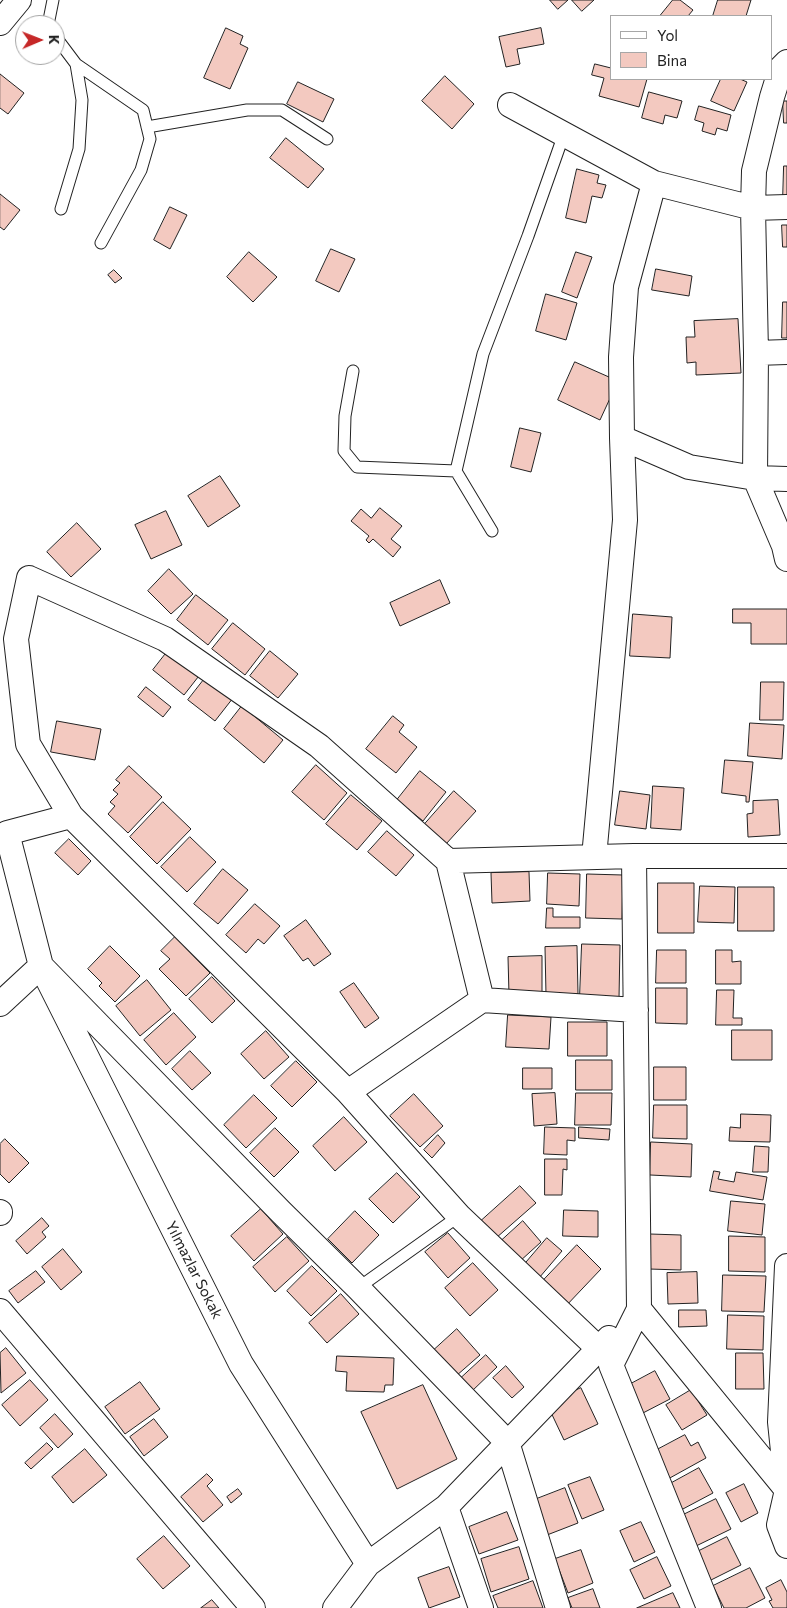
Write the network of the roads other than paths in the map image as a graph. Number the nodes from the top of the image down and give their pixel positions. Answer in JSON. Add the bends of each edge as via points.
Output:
{"nodes":[{"id":1,"x":19,"y":0,"type":"edge"},
{"id":2,"x":52,"y":0,"type":"edge"},
{"id":3,"x":50,"y":15,"type":"edge"},
{"id":4,"x":0,"y":23,"type":"edge"},
{"id":5,"x":65,"y":49,"type":"edge"},
{"id":6,"x":76,"y":64,"type":"junction"},
{"id":7,"x":785,"y":66,"type":"edge"},
{"id":8,"x":510,"y":105,"type":"dead end"},
{"id":9,"x":147,"y":127,"type":"junction"},
{"id":10,"x":564,"y":134,"type":"junction"},
{"id":11,"x":327,"y":139,"type":"dead end"},
{"id":12,"x":654,"y":184,"type":"junction"},
{"id":13,"x":787,"y":207,"type":"edge"},
{"id":14,"x":752,"y":208,"type":"junction"},
{"id":15,"x":61,"y":209,"type":"dead end"},
{"id":16,"x":101,"y":243,"type":"dead end"},
{"id":17,"x":787,"y":352,"type":"edge"},
{"id":18,"x":756,"y":353,"type":"junction"},
{"id":19,"x":354,"y":372,"type":"dead end"},
{"id":20,"x":622,"y":438,"type":"junction"},
{"id":21,"x":456,"y":471,"type":"junction"},
{"id":22,"x":755,"y":478,"type":"junction"},
{"id":23,"x":787,"y":479,"type":"edge"},
{"id":24,"x":492,"y":531,"type":"dead end"},
{"id":25,"x":787,"y":559,"type":"edge"},
{"id":26,"x":71,"y":816,"type":"junction"},
{"id":27,"x":3,"y":827,"type":"edge"},
{"id":28,"x":634,"y":856,"type":"junction"},
{"id":29,"x":787,"y":856,"type":"edge"},
{"id":30,"x":594,"y":857,"type":"junction"},
{"id":31,"x":448,"y":861,"type":"junction"},
{"id":32,"x":41,"y":966,"type":"junction"},
{"id":33,"x":482,"y":1000,"type":"junction"},
{"id":34,"x":0,"y":1004,"type":"edge"},
{"id":35,"x":636,"y":1010,"type":"junction"},
{"id":36,"x":348,"y":1092,"type":"junction"},
{"id":37,"x":459,"y":1216,"type":"junction"},
{"id":38,"x":787,"y":1266,"type":"edge"},
{"id":39,"x":358,"y":1288,"type":"junction"},
{"id":40,"x":639,"y":1309,"type":"junction"},
{"id":41,"x":0,"y":1311,"type":"edge"},
{"id":42,"x":598,"y":1348,"type":"junction"},
{"id":43,"x":507,"y":1442,"type":"junction"},
{"id":44,"x":787,"y":1490,"type":"edge"},
{"id":45,"x":446,"y":1507,"type":"junction"},
{"id":46,"x":787,"y":1546,"type":"edge"},
{"id":47,"x":368,"y":1564,"type":"junction"},
{"id":48,"x":253,"y":1608,"type":"edge"},
{"id":49,"x":335,"y":1608,"type":"edge"},
{"id":50,"x":481,"y":1608,"type":"edge"},
{"id":51,"x":558,"y":1608,"type":"edge"},
{"id":52,"x":709,"y":1608,"type":"edge"}],
"edges":[{"from":1,"to":4,"type":"street"},
{"from":2,"to":3,"type":"lane"},
{"from":5,"to":6,"type":"lane"},
{"from":6,"to":9,"type":"lane","via":[[143,110]]},
{"from":6,"to":15,"type":"lane","via":[[82,100],[79,149]]},
{"from":7,"to":14,"type":"street","via":[[754,171]]},
{"from":8,"to":10,"type":"street"},
{"from":9,"to":11,"type":"lane","via":[[247,110],[282,110]]},
{"from":9,"to":16,"type":"lane","via":[[150,139],[141,170]]},
{"from":10,"to":12,"type":"street"},
{"from":10,"to":21,"type":"lane","via":[[483,354]]},
{"from":12,"to":14,"type":"street"},
{"from":12,"to":20,"type":"street","via":[[626,287],[621,357]]},
{"from":13,"to":14,"type":"street"},
{"from":14,"to":18,"type":"street"},
{"from":17,"to":18,"type":"street"},
{"from":18,"to":22,"type":"street"},
{"from":19,"to":21,"type":"lane","via":[[345,416],[344,451],[357,468]]},
{"from":20,"to":22,"type":"street","via":[[689,467]]},
{"from":20,"to":30,"type":"street","via":[[625,520]]},
{"from":21,"to":24,"type":"lane"},
{"from":22,"to":23,"type":"street"},
{"from":22,"to":25,"type":"street"},
{"from":26,"to":27,"type":"street"},
{"from":26,"to":31,"type":"street","via":[[28,744],[16,638],[29,578],[166,639],[319,746]]},
{"from":26,"to":36,"type":"street"},
{"from":27,"to":32,"type":"street","name":"Yılmazlar Sokak"},
{"from":28,"to":29,"type":"street"},
{"from":28,"to":30,"type":"street"},
{"from":28,"to":35,"type":"street"},
{"from":30,"to":31,"type":"street"},
{"from":31,"to":33,"type":"street"},
{"from":32,"to":34,"type":"street"},
{"from":32,"to":39,"type":"street"},
{"from":32,"to":47,"type":"street","name":"Yılmazlar Sokak","via":[[241,1364]]},
{"from":33,"to":35,"type":"street"},
{"from":33,"to":36,"type":"street"},
{"from":35,"to":40,"type":"street"},
{"from":36,"to":37,"type":"street"},
{"from":37,"to":39,"type":"lane"},
{"from":37,"to":42,"type":"street"},
{"from":38,"to":44,"type":"street","via":[[780,1422]]},
{"from":39,"to":43,"type":"street"},
{"from":40,"to":42,"type":"street"},
{"from":40,"to":44,"type":"street"},
{"from":40,"to":52,"type":"street","via":[[611,1365]]},
{"from":41,"to":48,"type":"street"},
{"from":42,"to":43,"type":"street"},
{"from":43,"to":45,"type":"street"},
{"from":43,"to":51,"type":"street"},
{"from":44,"to":46,"type":"street","via":[[779,1525]]},
{"from":45,"to":47,"type":"street"},
{"from":45,"to":50,"type":"street"},
{"from":47,"to":49,"type":"street"}]}
